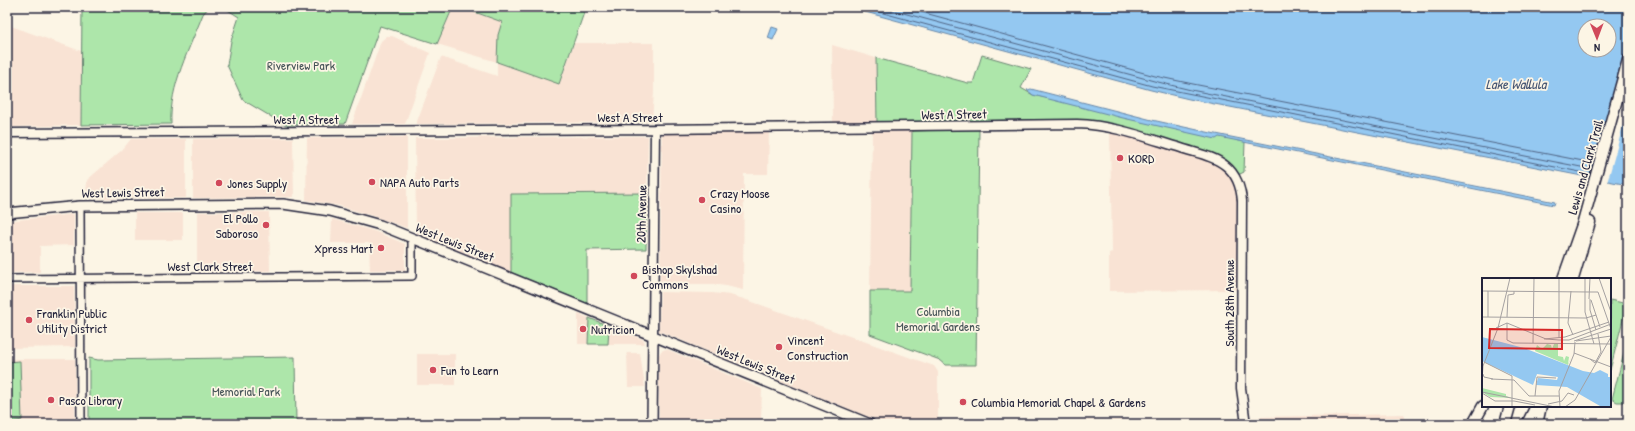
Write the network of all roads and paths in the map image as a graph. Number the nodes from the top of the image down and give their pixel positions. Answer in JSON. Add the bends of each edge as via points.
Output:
{"nodes":[{"id":1,"x":1628,"y":60,"type":"edge"},
{"id":2,"x":1628,"y":85,"type":"edge"},
{"id":3,"x":655,"y":129,"type":"junction"},
{"id":4,"x":7,"y":133,"type":"edge"},
{"id":5,"x":1238,"y":182,"type":"joint"},
{"id":6,"x":80,"y":206,"type":"junction"},
{"id":7,"x":7,"y":213,"type":"edge"},
{"id":8,"x":1585,"y":226,"type":"junction"},
{"id":9,"x":412,"y":238,"type":"junction"},
{"id":10,"x":1563,"y":278,"type":"edge"},
{"id":11,"x":1573,"y":278,"type":"edge"},
{"id":12,"x":7,"y":279,"type":"edge"},
{"id":13,"x":80,"y":279,"type":"junction"},
{"id":14,"x":653,"y":336,"type":"junction"},
{"id":15,"x":1482,"y":407,"type":"edge"},
{"id":16,"x":1510,"y":407,"type":"edge"},
{"id":17,"x":1536,"y":407,"type":"edge"},
{"id":18,"x":1541,"y":407,"type":"edge"},
{"id":19,"x":81,"y":424,"type":"edge"},
{"id":20,"x":652,"y":424,"type":"edge"},
{"id":21,"x":870,"y":424,"type":"edge"},
{"id":22,"x":1246,"y":424,"type":"edge"},
{"id":23,"x":1473,"y":424,"type":"edge"},
{"id":24,"x":1505,"y":424,"type":"edge"},
{"id":25,"x":1527,"y":424,"type":"edge"},
{"id":26,"x":1537,"y":424,"type":"edge"}],
"edges":[{"from":1,"to":8,"type":"highway","name":"Lewis and Clark Trail"},
{"from":2,"to":8,"type":"highway","name":"Lewis and Clark Trail"},
{"from":3,"to":4,"type":"main road","name":"West A Street"},
{"from":3,"to":5,"type":"main road","name":"West A Street","via":[[1094,125],[1119,129],[1212,158],[1228,168]]},
{"from":3,"to":14,"type":"main road","name":"20th Avenue"},
{"from":5,"to":22,"type":"main road","name":"South 28th Avenue","via":[[1242,201],[1241,388]]},
{"from":6,"to":7,"type":"main road","name":"West Lewis Street"},
{"from":6,"to":9,"type":"main road","name":"West Lewis Street","via":[[300,206],[364,220]]},
{"from":6,"to":13,"type":"street"},
{"from":8,"to":10,"type":"highway","name":"Lewis and Clark Trail"},
{"from":8,"to":11,"type":"highway","name":"Lewis and Clark Trail"},
{"from":9,"to":13,"type":"street","name":"West Clark Street","via":[[412,276]]},
{"from":9,"to":14,"type":"main road","name":"West Lewis Street"},
{"from":12,"to":13,"type":"street","name":"West Clark Street"},
{"from":13,"to":19,"type":"street"},
{"from":14,"to":20,"type":"main road","name":"20th Avenue"},
{"from":14,"to":21,"type":"main road","name":"West Lewis Street"},
{"from":15,"to":23,"type":"highway"},
{"from":16,"to":24,"type":"highway"},
{"from":17,"to":25,"type":"highway"},
{"from":18,"to":26,"type":"highway"}]}
